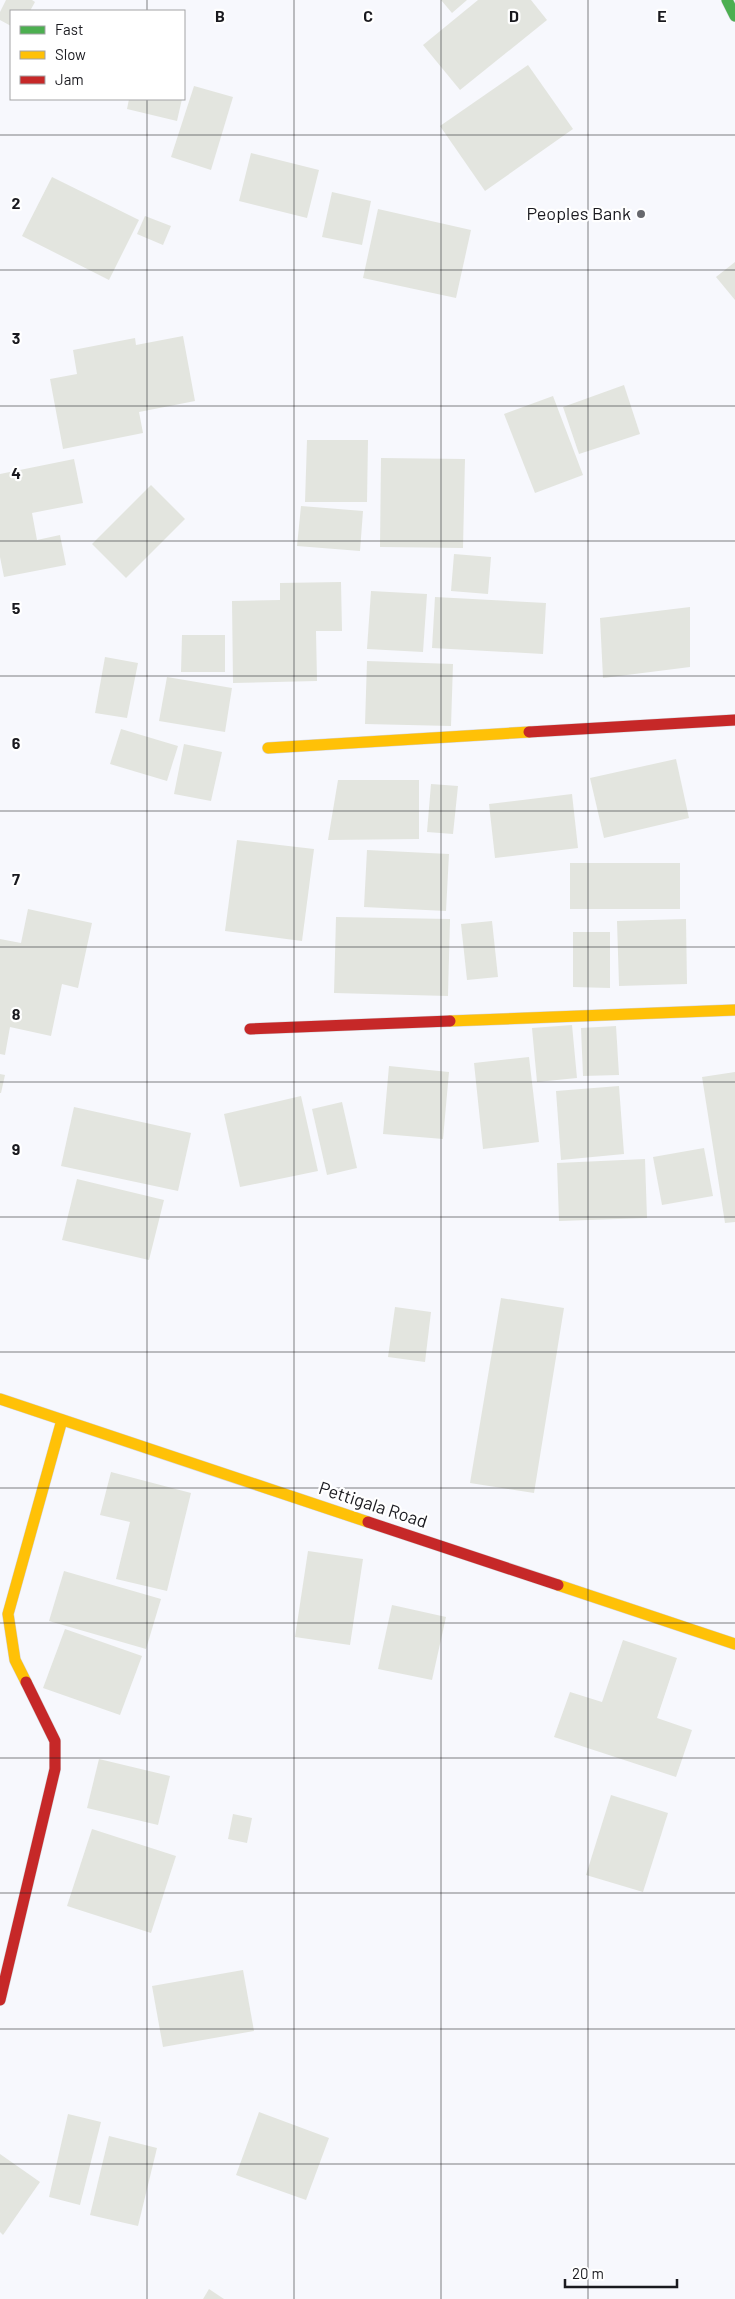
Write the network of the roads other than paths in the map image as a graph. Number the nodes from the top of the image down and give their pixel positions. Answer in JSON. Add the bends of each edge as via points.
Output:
{"nodes":[{"id":1,"x":727,"y":0,"type":"edge"},
{"id":2,"x":735,"y":16,"type":"edge"},
{"id":3,"x":735,"y":720,"type":"edge"},
{"id":4,"x":268,"y":748,"type":"dead end"},
{"id":5,"x":735,"y":1010,"type":"edge"},
{"id":6,"x":250,"y":1029,"type":"dead end"},
{"id":7,"x":0,"y":1399,"type":"edge"},
{"id":8,"x":62,"y":1420,"type":"junction"},
{"id":9,"x":735,"y":1644,"type":"edge"},
{"id":10,"x":0,"y":2000,"type":"edge"}],
"edges":[{"from":1,"to":2,"type":"street"},
{"from":3,"to":4,"type":"street"},
{"from":5,"to":6,"type":"street"},
{"from":7,"to":8,"type":"street","name":"Pettigala Road"},
{"from":8,"to":9,"type":"street","name":"Pettigala Road"},
{"from":8,"to":10,"type":"street","via":[[8,1614],[15,1660],[55,1741],[55,1769]]}]}
